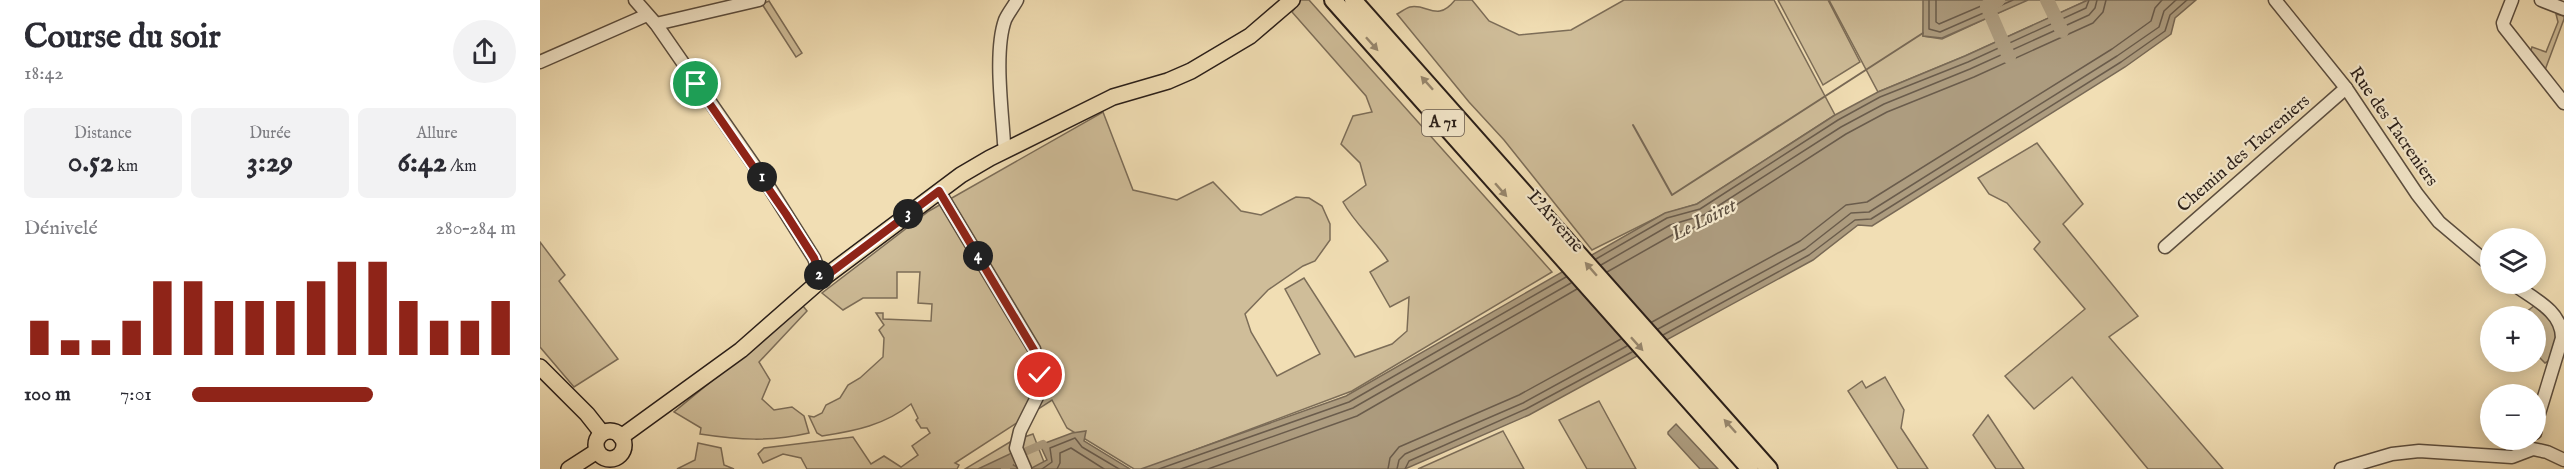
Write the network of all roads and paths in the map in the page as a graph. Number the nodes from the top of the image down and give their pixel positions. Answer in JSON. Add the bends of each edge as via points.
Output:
{"nodes":[{"id":1,"x":635,"y":0,"type":"edge"},
{"id":2,"x":759,"y":0,"type":"edge"},
{"id":3,"x":1017,"y":0,"type":"edge"},
{"id":4,"x":1333,"y":0,"type":"edge"},
{"id":5,"x":1353,"y":0,"type":"edge"},
{"id":6,"x":2275,"y":0,"type":"edge"},
{"id":7,"x":2512,"y":0,"type":"edge"},
{"id":8,"x":2541,"y":0,"type":"edge"},
{"id":9,"x":1289,"y":2,"type":"edge"},
{"id":10,"x":2564,"y":9,"type":"edge"},
{"id":11,"x":651,"y":20,"type":"junction"},
{"id":12,"x":540,"y":62,"type":"edge"},
{"id":13,"x":2346,"y":88,"type":"junction"},
{"id":14,"x":2564,"y":104,"type":"edge"},
{"id":15,"x":1007,"y":149,"type":"junction"},
{"id":16,"x":939,"y":191,"type":"junction"},
{"id":17,"x":1557,"y":243,"type":"junction"},
{"id":18,"x":2165,"y":248,"type":"dead end"},
{"id":19,"x":2480,"y":257,"type":"edge"},
{"id":20,"x":822,"y":279,"type":"junction"},
{"id":21,"x":2527,"y":294,"type":"edge"},
{"id":22,"x":540,"y":367,"type":"edge"},
{"id":23,"x":1672,"y":373,"type":"junction"},
{"id":24,"x":2546,"y":390,"type":"edge"},
{"id":25,"x":602,"y":434,"type":"junction"},
{"id":26,"x":621,"y":437,"type":"junction"},
{"id":27,"x":2523,"y":450,"type":"edge"},
{"id":28,"x":2544,"y":450,"type":"edge"},
{"id":29,"x":597,"y":451,"type":"junction"},
{"id":30,"x":2564,"y":460,"type":"edge"},
{"id":31,"x":569,"y":469,"type":"edge"},
{"id":32,"x":1025,"y":469,"type":"edge"},
{"id":33,"x":1750,"y":469,"type":"edge"},
{"id":34,"x":1769,"y":469,"type":"edge"},
{"id":35,"x":2341,"y":469,"type":"edge"}],
"edges":[{"from":1,"to":11,"type":"street"},
{"from":2,"to":11,"type":"street"},
{"from":3,"to":15,"type":"street","via":[[1005,20],[1001,47]]},
{"from":4,"to":17,"type":"highway","name":"L'Arverne","number":"A 71","one_way":true},
{"from":17,"to":5,"type":"highway","name":"L'Arverne","number":"A 71","one_way":true},
{"from":6,"to":13,"type":"street","name":"Rue des Tacreniers"},
{"from":7,"to":14,"type":"street","via":[[2504,27]]},
{"from":8,"to":10,"type":"street"},
{"from":9,"to":15,"type":"main road","via":[[1250,36],[1191,71],[1113,97]]},
{"from":11,"to":12,"type":"street"},
{"from":11,"to":20,"type":"street","via":[[769,187],[814,258]]},
{"from":13,"to":18,"type":"street","name":"Chemin des Tacreniers"},
{"from":13,"to":19,"type":"street","name":"Rue des Tacreniers","via":[[2416,194],[2439,222]]},
{"from":15,"to":16,"type":"main road"},
{"from":16,"to":20,"type":"main road"},
{"from":16,"to":32,"type":"street","via":[[1039,364],[1039,393],[1020,432],[1017,450]]},
{"from":17,"to":23,"type":"highway","name":"L'Arverne","number":"A 71"},
{"from":20,"to":26,"type":"main road","via":[[741,350]]},
{"from":21,"to":24,"type":"street","via":[[2553,313],[2562,326]]},
{"from":22,"to":25,"type":"main road"},
{"from":23,"to":33,"type":"highway","name":"L'Arverne","number":"A 71"},
{"from":34,"to":23,"type":"highway","name":"L'Arverne","number":"A 71","one_way":true},
{"from":25,"to":26,"type":"main road","via":[[614,432]]},
{"from":25,"to":29,"type":"main road"},
{"from":26,"to":29,"type":"main road","via":[[623,448],[615,458],[607,459]]},
{"from":27,"to":35,"type":"street","via":[[2512,457],[2419,450]]},
{"from":28,"to":30,"type":"street"},
{"from":29,"to":31,"type":"main road"}]}
